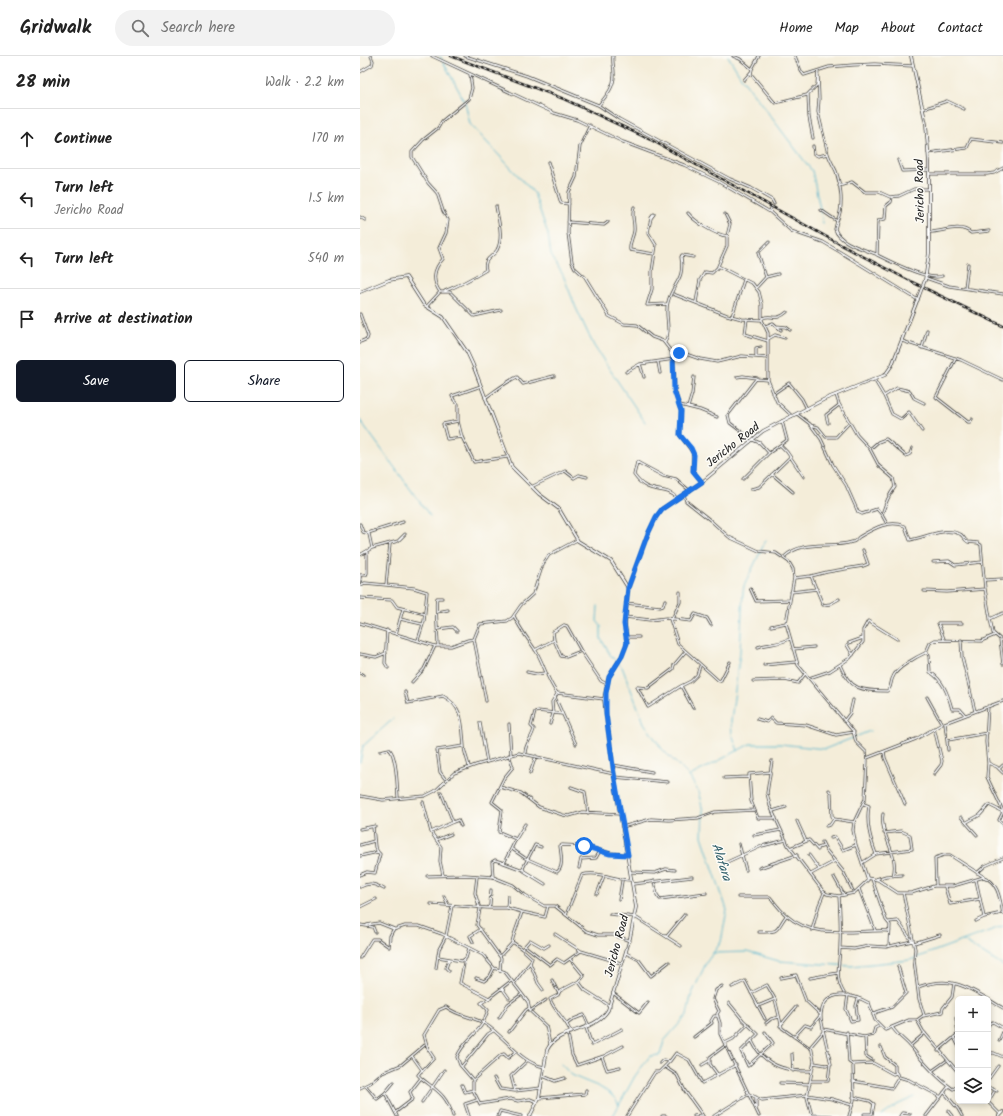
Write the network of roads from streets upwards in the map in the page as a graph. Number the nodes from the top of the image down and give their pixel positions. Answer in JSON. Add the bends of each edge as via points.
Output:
{"nodes":[{"id":1,"x":371,"y":56,"type":"edge"},
{"id":2,"x":432,"y":56,"type":"edge"},
{"id":3,"x":465,"y":56,"type":"edge"},
{"id":4,"x":613,"y":56,"type":"edge"},
{"id":5,"x":733,"y":56,"type":"edge"},
{"id":6,"x":759,"y":56,"type":"edge"},
{"id":7,"x":795,"y":56,"type":"edge"},
{"id":8,"x":911,"y":56,"type":"edge"},
{"id":9,"x":913,"y":66,"type":"junction"},
{"id":10,"x":752,"y":69,"type":"junction"},
{"id":11,"x":360,"y":72,"type":"edge"},
{"id":12,"x":751,"y":72,"type":"junction"},
{"id":13,"x":818,"y":72,"type":"junction"},
{"id":14,"x":470,"y":74,"type":"junction"},
{"id":15,"x":744,"y":80,"type":"dead end"},
{"id":16,"x":808,"y":94,"type":"junction"},
{"id":17,"x":599,"y":105,"type":"junction"},
{"id":18,"x":923,"y":109,"type":"junction"},
{"id":19,"x":964,"y":109,"type":"dead end"},
{"id":20,"x":590,"y":125,"type":"junction"},
{"id":21,"x":813,"y":138,"type":"dead end"},
{"id":22,"x":1003,"y":143,"type":"edge"},
{"id":23,"x":812,"y":146,"type":"dead end"},
{"id":24,"x":928,"y":153,"type":"junction"},
{"id":25,"x":828,"y":154,"type":"junction"},
{"id":26,"x":898,"y":160,"type":"dead end"},
{"id":27,"x":548,"y":162,"type":"dead end"},
{"id":28,"x":1003,"y":168,"type":"edge"},
{"id":29,"x":929,"y":170,"type":"junction"},
{"id":30,"x":929,"y":174,"type":"junction"},
{"id":31,"x":839,"y":186,"type":"junction"},
{"id":32,"x":930,"y":190,"type":"junction"},
{"id":33,"x":892,"y":197,"type":"junction"},
{"id":34,"x":569,"y":204,"type":"junction"},
{"id":35,"x":774,"y":204,"type":"dead end"},
{"id":36,"x":496,"y":206,"type":"dead end"},
{"id":37,"x":634,"y":207,"type":"dead end"},
{"id":38,"x":771,"y":208,"type":"dead end"},
{"id":39,"x":822,"y":210,"type":"dead end"},
{"id":40,"x":770,"y":212,"type":"junction"},
{"id":41,"x":688,"y":213,"type":"dead end"},
{"id":42,"x":654,"y":214,"type":"dead end"},
{"id":43,"x":725,"y":214,"type":"dead end"},
{"id":44,"x":360,"y":217,"type":"edge"},
{"id":45,"x":365,"y":220,"type":"dead end"},
{"id":46,"x":837,"y":221,"type":"junction"},
{"id":47,"x":568,"y":222,"type":"junction"},
{"id":48,"x":608,"y":222,"type":"dead end"},
{"id":49,"x":989,"y":231,"type":"dead end"},
{"id":50,"x":930,"y":232,"type":"junction"},
{"id":51,"x":727,"y":236,"type":"junction"},
{"id":52,"x":769,"y":242,"type":"dead end"},
{"id":53,"x":654,"y":254,"type":"junction"},
{"id":54,"x":877,"y":255,"type":"junction"},
{"id":55,"x":693,"y":257,"type":"dead end"},
{"id":56,"x":968,"y":264,"type":"dead end"},
{"id":57,"x":718,"y":267,"type":"junction"},
{"id":58,"x":778,"y":274,"type":"dead end"},
{"id":59,"x":942,"y":276,"type":"dead end"},
{"id":60,"x":766,"y":277,"type":"junction"},
{"id":61,"x":926,"y":278,"type":"junction"},
{"id":62,"x":744,"y":280,"type":"junction"},
{"id":63,"x":756,"y":288,"type":"junction"},
{"id":64,"x":965,"y":288,"type":"junction"},
{"id":65,"x":445,"y":291,"type":"junction"},
{"id":66,"x":360,"y":292,"type":"edge"},
{"id":67,"x":440,"y":292,"type":"junction"},
{"id":68,"x":672,"y":294,"type":"junction"},
{"id":69,"x":1003,"y":294,"type":"edge"},
{"id":70,"x":918,"y":300,"type":"junction"},
{"id":71,"x":696,"y":302,"type":"junction"},
{"id":72,"x":667,"y":304,"type":"junction"},
{"id":73,"x":426,"y":306,"type":"junction"},
{"id":74,"x":501,"y":310,"type":"dead end"},
{"id":75,"x":787,"y":312,"type":"dead end"},
{"id":76,"x":360,"y":314,"type":"edge"},
{"id":77,"x":732,"y":316,"type":"junction"},
{"id":78,"x":748,"y":319,"type":"junction"},
{"id":79,"x":762,"y":319,"type":"junction"},
{"id":80,"x":766,"y":326,"type":"junction"},
{"id":81,"x":776,"y":326,"type":"junction"},
{"id":82,"x":781,"y":330,"type":"dead end"},
{"id":83,"x":790,"y":330,"type":"dead end"},
{"id":84,"x":927,"y":330,"type":"dead end"},
{"id":85,"x":785,"y":338,"type":"dead end"},
{"id":86,"x":768,"y":340,"type":"junction"},
{"id":87,"x":902,"y":341,"type":"junction"},
{"id":88,"x":360,"y":342,"type":"edge"},
{"id":89,"x":665,"y":342,"type":"junction"},
{"id":90,"x":761,"y":347,"type":"dead end"},
{"id":91,"x":922,"y":348,"type":"junction"},
{"id":92,"x":673,"y":354,"type":"junction"},
{"id":93,"x":756,"y":357,"type":"junction"},
{"id":94,"x":768,"y":358,"type":"junction"},
{"id":95,"x":956,"y":358,"type":"junction"},
{"id":96,"x":674,"y":359,"type":"junction"},
{"id":97,"x":658,"y":362,"type":"junction"},
{"id":98,"x":640,"y":364,"type":"junction"},
{"id":99,"x":626,"y":372,"type":"dead end"},
{"id":100,"x":660,"y":373,"type":"dead end"},
{"id":101,"x":554,"y":376,"type":"dead end"},
{"id":102,"x":644,"y":376,"type":"dead end"},
{"id":103,"x":694,"y":377,"type":"dead end"},
{"id":104,"x":737,"y":377,"type":"dead end"},
{"id":105,"x":761,"y":380,"type":"junction"},
{"id":106,"x":768,"y":380,"type":"junction"},
{"id":107,"x":875,"y":380,"type":"junction"},
{"id":108,"x":1003,"y":380,"type":"edge"},
{"id":109,"x":481,"y":386,"type":"junction"},
{"id":110,"x":773,"y":394,"type":"junction"},
{"id":111,"x":836,"y":395,"type":"junction"},
{"id":112,"x":884,"y":396,"type":"junction"},
{"id":113,"x":485,"y":398,"type":"junction"},
{"id":114,"x":924,"y":403,"type":"dead end"},
{"id":115,"x":680,"y":405,"type":"junction"},
{"id":116,"x":840,"y":405,"type":"junction"},
{"id":117,"x":688,"y":407,"type":"junction"},
{"id":118,"x":807,"y":409,"type":"junction"},
{"id":119,"x":797,"y":414,"type":"junction"},
{"id":120,"x":792,"y":416,"type":"junction"},
{"id":121,"x":717,"y":417,"type":"dead end"},
{"id":122,"x":972,"y":419,"type":"dead end"},
{"id":123,"x":458,"y":421,"type":"junction"},
{"id":124,"x":782,"y":421,"type":"junction"},
{"id":125,"x":850,"y":422,"type":"junction"},
{"id":126,"x":828,"y":423,"type":"dead end"},
{"id":127,"x":810,"y":425,"type":"junction"},
{"id":128,"x":922,"y":431,"type":"dead end"},
{"id":129,"x":462,"y":437,"type":"junction"},
{"id":130,"x":752,"y":441,"type":"junction"},
{"id":131,"x":780,"y":445,"type":"junction"},
{"id":132,"x":912,"y":448,"type":"dead end"},
{"id":133,"x":870,"y":449,"type":"junction"},
{"id":134,"x":769,"y":453,"type":"junction"},
{"id":135,"x":507,"y":456,"type":"junction"},
{"id":136,"x":790,"y":457,"type":"junction"},
{"id":137,"x":772,"y":474,"type":"junction"},
{"id":138,"x":587,"y":477,"type":"dead end"},
{"id":139,"x":804,"y":477,"type":"dead end"},
{"id":140,"x":743,"y":479,"type":"dead end"},
{"id":141,"x":702,"y":482,"type":"junction"},
{"id":142,"x":533,"y":486,"type":"junction"},
{"id":143,"x":752,"y":489,"type":"dead end"},
{"id":144,"x":690,"y":491,"type":"junction"},
{"id":145,"x":793,"y":492,"type":"dead end"},
{"id":146,"x":684,"y":495,"type":"junction"},
{"id":147,"x":678,"y":498,"type":"junction"},
{"id":148,"x":882,"y":515,"type":"junction"},
{"id":149,"x":403,"y":522,"type":"dead end"},
{"id":150,"x":360,"y":524,"type":"edge"},
{"id":151,"x":887,"y":524,"type":"junction"},
{"id":152,"x":368,"y":533,"type":"junction"},
{"id":153,"x":405,"y":534,"type":"dead end"},
{"id":154,"x":577,"y":540,"type":"junction"},
{"id":155,"x":390,"y":544,"type":"junction"},
{"id":156,"x":372,"y":548,"type":"junction"},
{"id":157,"x":863,"y":550,"type":"dead end"},
{"id":158,"x":366,"y":552,"type":"junction"},
{"id":159,"x":360,"y":555,"type":"edge"},
{"id":160,"x":784,"y":557,"type":"junction"},
{"id":161,"x":933,"y":562,"type":"dead end"},
{"id":162,"x":982,"y":562,"type":"junction"},
{"id":163,"x":360,"y":575,"type":"edge"},
{"id":164,"x":811,"y":576,"type":"junction"},
{"id":165,"x":794,"y":578,"type":"junction"},
{"id":166,"x":1003,"y":579,"type":"edge"},
{"id":167,"x":985,"y":580,"type":"junction"},
{"id":168,"x":361,"y":584,"type":"edge"},
{"id":169,"x":386,"y":585,"type":"junction"},
{"id":170,"x":628,"y":588,"type":"junction"},
{"id":171,"x":750,"y":588,"type":"dead end"},
{"id":172,"x":818,"y":589,"type":"junction"},
{"id":173,"x":985,"y":589,"type":"junction"},
{"id":174,"x":924,"y":591,"type":"dead end"},
{"id":175,"x":680,"y":592,"type":"dead end"},
{"id":176,"x":791,"y":592,"type":"junction"},
{"id":177,"x":360,"y":598,"type":"edge"},
{"id":178,"x":442,"y":598,"type":"dead end"},
{"id":179,"x":839,"y":599,"type":"dead end"},
{"id":180,"x":665,"y":600,"type":"dead end"},
{"id":181,"x":790,"y":601,"type":"junction"},
{"id":182,"x":626,"y":603,"type":"junction"},
{"id":183,"x":403,"y":609,"type":"junction"},
{"id":184,"x":448,"y":610,"type":"dead end"},
{"id":185,"x":437,"y":612,"type":"junction"},
{"id":186,"x":1003,"y":613,"type":"edge"},
{"id":187,"x":425,"y":614,"type":"junction"},
{"id":188,"x":514,"y":616,"type":"junction"},
{"id":189,"x":625,"y":617,"type":"junction"},
{"id":190,"x":990,"y":618,"type":"junction"},
{"id":191,"x":400,"y":619,"type":"junction"},
{"id":192,"x":671,"y":619,"type":"junction"},
{"id":193,"x":360,"y":622,"type":"edge"},
{"id":194,"x":786,"y":623,"type":"junction"},
{"id":195,"x":962,"y":623,"type":"dead end"},
{"id":196,"x":422,"y":624,"type":"junction"},
{"id":197,"x":711,"y":625,"type":"dead end"},
{"id":198,"x":771,"y":626,"type":"dead end"},
{"id":199,"x":438,"y":629,"type":"junction"},
{"id":200,"x":387,"y":630,"type":"junction"},
{"id":201,"x":457,"y":631,"type":"dead end"},
{"id":202,"x":396,"y":634,"type":"junction"},
{"id":203,"x":995,"y":635,"type":"junction"},
{"id":204,"x":627,"y":637,"type":"junction"},
{"id":205,"x":639,"y":637,"type":"dead end"},
{"id":206,"x":863,"y":638,"type":"junction"},
{"id":207,"x":474,"y":639,"type":"junction"},
{"id":208,"x":790,"y":639,"type":"junction"},
{"id":209,"x":898,"y":639,"type":"dead end"},
{"id":210,"x":944,"y":639,"type":"junction"},
{"id":211,"x":418,"y":640,"type":"junction"},
{"id":212,"x":554,"y":640,"type":"junction"},
{"id":213,"x":961,"y":640,"type":"junction"},
{"id":214,"x":1002,"y":640,"type":"edge"},
{"id":215,"x":435,"y":646,"type":"junction"},
{"id":216,"x":438,"y":646,"type":"junction"},
{"id":217,"x":758,"y":647,"type":"dead end"},
{"id":218,"x":814,"y":647,"type":"dead end"},
{"id":219,"x":793,"y":649,"type":"junction"},
{"id":220,"x":535,"y":650,"type":"junction"},
{"id":221,"x":581,"y":651,"type":"junction"},
{"id":222,"x":686,"y":652,"type":"junction"},
{"id":223,"x":926,"y":652,"type":"junction"},
{"id":224,"x":386,"y":653,"type":"junction"},
{"id":225,"x":360,"y":654,"type":"edge"},
{"id":226,"x":853,"y":655,"type":"junction"},
{"id":227,"x":730,"y":662,"type":"dead end"},
{"id":228,"x":797,"y":662,"type":"junction"},
{"id":229,"x":1003,"y":664,"type":"edge"},
{"id":230,"x":700,"y":665,"type":"junction"},
{"id":231,"x":764,"y":665,"type":"dead end"},
{"id":232,"x":840,"y":665,"type":"junction"},
{"id":233,"x":388,"y":668,"type":"dead end"},
{"id":234,"x":527,"y":672,"type":"dead end"},
{"id":235,"x":360,"y":673,"type":"edge"},
{"id":236,"x":545,"y":673,"type":"junction"},
{"id":237,"x":805,"y":674,"type":"junction"},
{"id":238,"x":362,"y":675,"type":"dead end"},
{"id":239,"x":809,"y":678,"type":"junction"},
{"id":240,"x":753,"y":681,"type":"dead end"},
{"id":241,"x":412,"y":682,"type":"dead end"},
{"id":242,"x":608,"y":684,"type":"junction"},
{"id":243,"x":681,"y":686,"type":"junction"},
{"id":244,"x":405,"y":692,"type":"dead end"},
{"id":245,"x":558,"y":694,"type":"junction"},
{"id":246,"x":555,"y":697,"type":"junction"},
{"id":247,"x":927,"y":698,"type":"dead end"},
{"id":248,"x":604,"y":699,"type":"junction"},
{"id":249,"x":853,"y":700,"type":"dead end"},
{"id":250,"x":486,"y":701,"type":"dead end"},
{"id":251,"x":1003,"y":701,"type":"edge"},
{"id":252,"x":988,"y":706,"type":"junction"},
{"id":253,"x":693,"y":708,"type":"dead end"},
{"id":254,"x":975,"y":711,"type":"junction"},
{"id":255,"x":553,"y":714,"type":"junction"},
{"id":256,"x":562,"y":714,"type":"junction"},
{"id":257,"x":965,"y":715,"type":"junction"},
{"id":258,"x":757,"y":719,"type":"dead end"},
{"id":259,"x":844,"y":721,"type":"junction"},
{"id":260,"x":480,"y":723,"type":"dead end"},
{"id":261,"x":945,"y":723,"type":"junction"},
{"id":262,"x":509,"y":724,"type":"dead end"},
{"id":263,"x":550,"y":724,"type":"dead end"},
{"id":264,"x":942,"y":724,"type":"junction"},
{"id":265,"x":934,"y":728,"type":"junction"},
{"id":266,"x":854,"y":732,"type":"junction"},
{"id":267,"x":987,"y":733,"type":"junction"},
{"id":268,"x":948,"y":740,"type":"junction"},
{"id":269,"x":576,"y":744,"type":"dead end"},
{"id":270,"x":464,"y":746,"type":"junction"},
{"id":271,"x":948,"y":750,"type":"dead end"},
{"id":272,"x":380,"y":751,"type":"dead end"},
{"id":273,"x":884,"y":752,"type":"junction"},
{"id":274,"x":525,"y":754,"type":"junction"},
{"id":275,"x":510,"y":755,"type":"junction"},
{"id":276,"x":536,"y":756,"type":"junction"},
{"id":277,"x":867,"y":758,"type":"junction"},
{"id":278,"x":772,"y":761,"type":"dead end"},
{"id":279,"x":487,"y":762,"type":"junction"},
{"id":280,"x":988,"y":763,"type":"junction"},
{"id":281,"x":612,"y":765,"type":"junction"},
{"id":282,"x":1003,"y":765,"type":"edge"},
{"id":283,"x":469,"y":767,"type":"junction"},
{"id":284,"x":999,"y":769,"type":"junction"},
{"id":285,"x":530,"y":772,"type":"dead end"},
{"id":286,"x":652,"y":772,"type":"dead end"},
{"id":287,"x":771,"y":772,"type":"junction"},
{"id":288,"x":1003,"y":773,"type":"edge"},
{"id":289,"x":934,"y":774,"type":"dead end"},
{"id":290,"x":614,"y":776,"type":"junction"},
{"id":291,"x":749,"y":777,"type":"junction"},
{"id":292,"x":724,"y":778,"type":"dead end"},
{"id":293,"x":446,"y":780,"type":"junction"},
{"id":294,"x":668,"y":782,"type":"dead end"},
{"id":295,"x":500,"y":787,"type":"junction"},
{"id":296,"x":571,"y":787,"type":"dead end"},
{"id":297,"x":829,"y":790,"type":"dead end"},
{"id":298,"x":441,"y":792,"type":"dead end"},
{"id":299,"x":360,"y":796,"type":"edge"},
{"id":300,"x":398,"y":797,"type":"junction"},
{"id":301,"x":423,"y":802,"type":"dead end"},
{"id":302,"x":864,"y":804,"type":"junction"},
{"id":303,"x":905,"y":804,"type":"dead end"},
{"id":304,"x":786,"y":807,"type":"dead end"},
{"id":305,"x":754,"y":810,"type":"junction"},
{"id":306,"x":772,"y":811,"type":"junction"},
{"id":307,"x":1003,"y":812,"type":"edge"},
{"id":308,"x":588,"y":813,"type":"junction"},
{"id":309,"x":620,"y":814,"type":"junction"},
{"id":310,"x":883,"y":814,"type":"dead end"},
{"id":311,"x":961,"y":817,"type":"dead end"},
{"id":312,"x":776,"y":818,"type":"junction"},
{"id":313,"x":834,"y":818,"type":"junction"},
{"id":314,"x":797,"y":821,"type":"dead end"},
{"id":315,"x":453,"y":822,"type":"junction"},
{"id":316,"x":854,"y":822,"type":"junction"},
{"id":317,"x":967,"y":822,"type":"junction"},
{"id":318,"x":525,"y":824,"type":"dead end"},
{"id":319,"x":1003,"y":824,"type":"edge"},
{"id":320,"x":461,"y":826,"type":"dead end"},
{"id":321,"x":826,"y":826,"type":"dead end"},
{"id":322,"x":622,"y":827,"type":"junction"},
{"id":323,"x":360,"y":829,"type":"edge"},
{"id":324,"x":781,"y":830,"type":"junction"},
{"id":325,"x":431,"y":832,"type":"junction"},
{"id":326,"x":884,"y":833,"type":"junction"},
{"id":327,"x":451,"y":834,"type":"dead end"},
{"id":328,"x":754,"y":835,"type":"dead end"},
{"id":329,"x":977,"y":835,"type":"dead end"},
{"id":330,"x":831,"y":838,"type":"dead end"},
{"id":331,"x":516,"y":839,"type":"junction"},
{"id":332,"x":436,"y":840,"type":"junction"},
{"id":333,"x":786,"y":840,"type":"junction"},
{"id":334,"x":374,"y":841,"type":"junction"},
{"id":335,"x":806,"y":841,"type":"junction"},
{"id":336,"x":822,"y":842,"type":"dead end"},
{"id":337,"x":739,"y":844,"type":"dead end"},
{"id":338,"x":360,"y":845,"type":"edge"},
{"id":339,"x":856,"y":845,"type":"junction"},
{"id":340,"x":824,"y":846,"type":"junction"},
{"id":341,"x":541,"y":847,"type":"dead end"},
{"id":342,"x":790,"y":848,"type":"junction"},
{"id":343,"x":512,"y":849,"type":"junction"},
{"id":344,"x":600,"y":851,"type":"junction"},
{"id":345,"x":378,"y":852,"type":"junction"},
{"id":346,"x":891,"y":852,"type":"junction"},
{"id":347,"x":876,"y":854,"type":"junction"},
{"id":348,"x":628,"y":855,"type":"junction"},
{"id":349,"x":797,"y":855,"type":"junction"},
{"id":350,"x":809,"y":855,"type":"dead end"},
{"id":351,"x":360,"y":856,"type":"edge"},
{"id":352,"x":742,"y":856,"type":"junction"},
{"id":353,"x":1003,"y":858,"type":"edge"},
{"id":354,"x":527,"y":859,"type":"junction"},
{"id":355,"x":835,"y":861,"type":"junction"},
{"id":356,"x":727,"y":862,"type":"dead end"},
{"id":357,"x":504,"y":863,"type":"junction"},
{"id":358,"x":862,"y":863,"type":"junction"},
{"id":359,"x":579,"y":868,"type":"dead end"},
{"id":360,"x":759,"y":868,"type":"dead end"},
{"id":361,"x":819,"y":869,"type":"junction"},
{"id":362,"x":523,"y":870,"type":"junction"},
{"id":363,"x":675,"y":870,"type":"dead end"},
{"id":364,"x":746,"y":870,"type":"dead end"},
{"id":365,"x":631,"y":872,"type":"junction"},
{"id":366,"x":977,"y":873,"type":"junction"},
{"id":367,"x":811,"y":874,"type":"junction"},
{"id":368,"x":360,"y":875,"type":"edge"},
{"id":369,"x":443,"y":875,"type":"junction"},
{"id":370,"x":902,"y":875,"type":"dead end"},
{"id":371,"x":427,"y":876,"type":"dead end"},
{"id":372,"x":604,"y":876,"type":"junction"},
{"id":373,"x":893,"y":876,"type":"junction"},
{"id":374,"x":477,"y":877,"type":"junction"},
{"id":375,"x":493,"y":877,"type":"junction"},
{"id":376,"x":692,"y":877,"type":"dead end"},
{"id":377,"x":834,"y":877,"type":"dead end"},
{"id":378,"x":984,"y":877,"type":"junction"},
{"id":379,"x":868,"y":878,"type":"junction"},
{"id":380,"x":872,"y":878,"type":"junction"},
{"id":381,"x":876,"y":879,"type":"junction"},
{"id":382,"x":976,"y":880,"type":"junction"},
{"id":383,"x":622,"y":881,"type":"junction"},
{"id":384,"x":654,"y":881,"type":"junction"},
{"id":385,"x":633,"y":882,"type":"junction"},
{"id":386,"x":545,"y":884,"type":"dead end"},
{"id":387,"x":936,"y":886,"type":"junction"},
{"id":388,"x":945,"y":886,"type":"junction"},
{"id":389,"x":360,"y":887,"type":"edge"},
{"id":390,"x":384,"y":889,"type":"dead end"},
{"id":391,"x":859,"y":889,"type":"junction"},
{"id":392,"x":491,"y":890,"type":"dead end"},
{"id":393,"x":824,"y":893,"type":"junction"},
{"id":394,"x":854,"y":893,"type":"junction"},
{"id":395,"x":903,"y":893,"type":"junction"},
{"id":396,"x":597,"y":894,"type":"dead end"},
{"id":397,"x":706,"y":894,"type":"dead end"},
{"id":398,"x":844,"y":895,"type":"junction"},
{"id":399,"x":444,"y":896,"type":"dead end"},
{"id":400,"x":508,"y":896,"type":"dead end"},
{"id":401,"x":839,"y":896,"type":"junction"},
{"id":402,"x":738,"y":897,"type":"dead end"},
{"id":403,"x":376,"y":899,"type":"dead end"},
{"id":404,"x":980,"y":899,"type":"junction"},
{"id":405,"x":619,"y":900,"type":"dead end"},
{"id":406,"x":431,"y":904,"type":"dead end"},
{"id":407,"x":448,"y":905,"type":"junction"},
{"id":408,"x":452,"y":906,"type":"junction"},
{"id":409,"x":548,"y":906,"type":"junction"},
{"id":410,"x":360,"y":907,"type":"edge"},
{"id":411,"x":488,"y":908,"type":"junction"},
{"id":412,"x":507,"y":908,"type":"junction"},
{"id":413,"x":480,"y":909,"type":"junction"},
{"id":414,"x":522,"y":912,"type":"junction"},
{"id":415,"x":610,"y":914,"type":"dead end"},
{"id":416,"x":685,"y":914,"type":"dead end"},
{"id":417,"x":1003,"y":914,"type":"edge"},
{"id":418,"x":566,"y":915,"type":"junction"},
{"id":419,"x":786,"y":916,"type":"junction"},
{"id":420,"x":635,"y":917,"type":"junction"},
{"id":421,"x":984,"y":917,"type":"junction"},
{"id":422,"x":976,"y":921,"type":"dead end"},
{"id":423,"x":889,"y":922,"type":"junction"},
{"id":424,"x":360,"y":925,"type":"edge"},
{"id":425,"x":367,"y":925,"type":"junction"},
{"id":426,"x":394,"y":929,"type":"junction"},
{"id":427,"x":480,"y":930,"type":"junction"},
{"id":428,"x":812,"y":930,"type":"junction"},
{"id":429,"x":875,"y":930,"type":"junction"},
{"id":430,"x":890,"y":931,"type":"junction"},
{"id":431,"x":375,"y":932,"type":"dead end"},
{"id":432,"x":758,"y":932,"type":"dead end"},
{"id":433,"x":840,"y":932,"type":"junction"},
{"id":434,"x":555,"y":934,"type":"dead end"},
{"id":435,"x":940,"y":935,"type":"dead end"},
{"id":436,"x":446,"y":936,"type":"junction"},
{"id":437,"x":667,"y":936,"type":"junction"},
{"id":438,"x":630,"y":941,"type":"junction"},
{"id":439,"x":912,"y":941,"type":"junction"},
{"id":440,"x":473,"y":942,"type":"dead end"},
{"id":441,"x":512,"y":943,"type":"junction"},
{"id":442,"x":549,"y":945,"type":"dead end"},
{"id":443,"x":525,"y":946,"type":"junction"},
{"id":444,"x":681,"y":946,"type":"dead end"},
{"id":445,"x":889,"y":946,"type":"junction"},
{"id":446,"x":469,"y":948,"type":"junction"},
{"id":447,"x":840,"y":948,"type":"junction"},
{"id":448,"x":522,"y":949,"type":"junction"},
{"id":449,"x":581,"y":951,"type":"junction"},
{"id":450,"x":625,"y":952,"type":"junction"},
{"id":451,"x":500,"y":956,"type":"junction"},
{"id":452,"x":437,"y":957,"type":"junction"},
{"id":453,"x":360,"y":958,"type":"edge"},
{"id":454,"x":449,"y":959,"type":"junction"},
{"id":455,"x":465,"y":959,"type":"junction"},
{"id":456,"x":570,"y":959,"type":"junction"},
{"id":457,"x":669,"y":962,"type":"dead end"},
{"id":458,"x":530,"y":963,"type":"junction"},
{"id":459,"x":621,"y":963,"type":"junction"},
{"id":460,"x":898,"y":966,"type":"dead end"},
{"id":461,"x":436,"y":968,"type":"dead end"},
{"id":462,"x":494,"y":968,"type":"junction"},
{"id":463,"x":500,"y":970,"type":"junction"},
{"id":464,"x":449,"y":971,"type":"dead end"},
{"id":465,"x":838,"y":973,"type":"junction"},
{"id":466,"x":476,"y":978,"type":"dead end"},
{"id":467,"x":781,"y":978,"type":"dead end"},
{"id":468,"x":810,"y":978,"type":"dead end"},
{"id":469,"x":552,"y":980,"type":"dead end"},
{"id":470,"x":511,"y":981,"type":"junction"},
{"id":471,"x":580,"y":981,"type":"junction"},
{"id":472,"x":514,"y":984,"type":"junction"},
{"id":473,"x":954,"y":984,"type":"junction"},
{"id":474,"x":722,"y":986,"type":"dead end"},
{"id":475,"x":732,"y":987,"type":"dead end"},
{"id":476,"x":918,"y":987,"type":"junction"},
{"id":477,"x":502,"y":988,"type":"junction"},
{"id":478,"x":543,"y":990,"type":"dead end"},
{"id":479,"x":558,"y":992,"type":"junction"},
{"id":480,"x":613,"y":993,"type":"junction"},
{"id":481,"x":751,"y":993,"type":"junction"},
{"id":482,"x":844,"y":993,"type":"junction"},
{"id":483,"x":522,"y":994,"type":"junction"},
{"id":484,"x":848,"y":995,"type":"junction"},
{"id":485,"x":490,"y":998,"type":"junction"},
{"id":486,"x":508,"y":998,"type":"dead end"},
{"id":487,"x":775,"y":999,"type":"junction"},
{"id":488,"x":858,"y":999,"type":"junction"},
{"id":489,"x":546,"y":1000,"type":"dead end"},
{"id":490,"x":648,"y":1002,"type":"dead end"},
{"id":491,"x":729,"y":1003,"type":"dead end"},
{"id":492,"x":610,"y":1006,"type":"junction"},
{"id":493,"x":758,"y":1006,"type":"junction"},
{"id":494,"x":796,"y":1007,"type":"dead end"},
{"id":495,"x":529,"y":1008,"type":"junction"},
{"id":496,"x":1003,"y":1008,"type":"edge"},
{"id":497,"x":530,"y":1011,"type":"junction"},
{"id":498,"x":820,"y":1015,"type":"junction"},
{"id":499,"x":873,"y":1015,"type":"junction"},
{"id":500,"x":718,"y":1016,"type":"junction"},
{"id":501,"x":923,"y":1016,"type":"junction"},
{"id":502,"x":779,"y":1017,"type":"junction"},
{"id":503,"x":499,"y":1018,"type":"dead end"},
{"id":504,"x":765,"y":1019,"type":"dead end"},
{"id":505,"x":917,"y":1020,"type":"junction"},
{"id":506,"x":483,"y":1023,"type":"junction"},
{"id":507,"x":766,"y":1023,"type":"dead end"},
{"id":508,"x":991,"y":1023,"type":"edge"},
{"id":509,"x":567,"y":1024,"type":"junction"},
{"id":510,"x":748,"y":1024,"type":"junction"},
{"id":511,"x":780,"y":1026,"type":"junction"},
{"id":512,"x":880,"y":1026,"type":"junction"},
{"id":513,"x":588,"y":1027,"type":"junction"},
{"id":514,"x":892,"y":1027,"type":"junction"},
{"id":515,"x":1003,"y":1028,"type":"edge"},
{"id":516,"x":622,"y":1029,"type":"dead end"},
{"id":517,"x":823,"y":1029,"type":"junction"},
{"id":518,"x":493,"y":1031,"type":"junction"},
{"id":519,"x":509,"y":1032,"type":"dead end"},
{"id":520,"x":765,"y":1032,"type":"dead end"},
{"id":521,"x":847,"y":1032,"type":"junction"},
{"id":522,"x":1003,"y":1032,"type":"edge"},
{"id":523,"x":571,"y":1033,"type":"junction"},
{"id":524,"x":925,"y":1033,"type":"junction"},
{"id":525,"x":568,"y":1034,"type":"junction"},
{"id":526,"x":694,"y":1037,"type":"dead end"},
{"id":527,"x":794,"y":1037,"type":"junction"},
{"id":528,"x":865,"y":1037,"type":"junction"},
{"id":529,"x":954,"y":1037,"type":"edge"},
{"id":530,"x":752,"y":1041,"type":"junction"},
{"id":531,"x":999,"y":1041,"type":"dead end"},
{"id":532,"x":426,"y":1044,"type":"junction"},
{"id":533,"x":550,"y":1044,"type":"junction"},
{"id":534,"x":725,"y":1044,"type":"junction"},
{"id":535,"x":623,"y":1046,"type":"dead end"},
{"id":536,"x":910,"y":1046,"type":"junction"},
{"id":537,"x":881,"y":1047,"type":"dead end"},
{"id":538,"x":810,"y":1048,"type":"junction"},
{"id":539,"x":938,"y":1050,"type":"junction"},
{"id":540,"x":515,"y":1052,"type":"junction"},
{"id":541,"x":760,"y":1053,"type":"junction"},
{"id":542,"x":991,"y":1053,"type":"edge"},
{"id":543,"x":792,"y":1054,"type":"dead end"},
{"id":544,"x":411,"y":1056,"type":"junction"},
{"id":545,"x":602,"y":1057,"type":"junction"},
{"id":546,"x":1003,"y":1057,"type":"edge"},
{"id":547,"x":527,"y":1060,"type":"junction"},
{"id":548,"x":872,"y":1060,"type":"dead end"},
{"id":549,"x":947,"y":1060,"type":"junction"},
{"id":550,"x":670,"y":1061,"type":"junction"},
{"id":551,"x":709,"y":1061,"type":"junction"},
{"id":552,"x":660,"y":1062,"type":"dead end"},
{"id":553,"x":813,"y":1063,"type":"junction"},
{"id":554,"x":830,"y":1064,"type":"junction"},
{"id":555,"x":852,"y":1064,"type":"junction"},
{"id":556,"x":702,"y":1065,"type":"dead end"},
{"id":557,"x":736,"y":1065,"type":"junction"},
{"id":558,"x":462,"y":1066,"type":"junction"},
{"id":559,"x":998,"y":1066,"type":"dead end"},
{"id":560,"x":544,"y":1067,"type":"junction"},
{"id":561,"x":620,"y":1067,"type":"dead end"},
{"id":562,"x":665,"y":1067,"type":"junction"},
{"id":563,"x":955,"y":1069,"type":"edge"},
{"id":564,"x":422,"y":1070,"type":"junction"},
{"id":565,"x":444,"y":1070,"type":"dead end"},
{"id":566,"x":793,"y":1071,"type":"junction"},
{"id":567,"x":812,"y":1071,"type":"junction"},
{"id":568,"x":932,"y":1071,"type":"junction"},
{"id":569,"x":896,"y":1074,"type":"junction"},
{"id":570,"x":991,"y":1074,"type":"edge"},
{"id":571,"x":718,"y":1075,"type":"junction"},
{"id":572,"x":543,"y":1076,"type":"junction"},
{"id":573,"x":899,"y":1077,"type":"junction"},
{"id":574,"x":421,"y":1078,"type":"junction"},
{"id":575,"x":494,"y":1078,"type":"dead end"},
{"id":576,"x":565,"y":1078,"type":"dead end"},
{"id":577,"x":473,"y":1080,"type":"junction"},
{"id":578,"x":811,"y":1080,"type":"junction"},
{"id":579,"x":853,"y":1081,"type":"junction"},
{"id":580,"x":394,"y":1082,"type":"dead end"},
{"id":581,"x":780,"y":1083,"type":"dead end"},
{"id":582,"x":810,"y":1084,"type":"junction"},
{"id":583,"x":462,"y":1085,"type":"dead end"},
{"id":584,"x":366,"y":1086,"type":"junction"},
{"id":585,"x":949,"y":1086,"type":"junction"},
{"id":586,"x":360,"y":1088,"type":"edge"},
{"id":587,"x":434,"y":1088,"type":"junction"},
{"id":588,"x":541,"y":1088,"type":"junction"},
{"id":589,"x":955,"y":1088,"type":"edge"},
{"id":590,"x":991,"y":1088,"type":"edge"},
{"id":591,"x":473,"y":1090,"type":"junction"},
{"id":592,"x":586,"y":1090,"type":"dead end"},
{"id":593,"x":515,"y":1091,"type":"junction"},
{"id":594,"x":997,"y":1091,"type":"dead end"},
{"id":595,"x":944,"y":1092,"type":"junction"},
{"id":596,"x":994,"y":1092,"type":"dead end"},
{"id":597,"x":385,"y":1093,"type":"junction"},
{"id":598,"x":749,"y":1094,"type":"junction"},
{"id":599,"x":807,"y":1095,"type":"junction"},
{"id":600,"x":991,"y":1096,"type":"edge"},
{"id":601,"x":756,"y":1097,"type":"junction"},
{"id":602,"x":853,"y":1097,"type":"junction"},
{"id":603,"x":941,"y":1097,"type":"junction"},
{"id":604,"x":539,"y":1098,"type":"junction"},
{"id":605,"x":477,"y":1100,"type":"junction"},
{"id":606,"x":422,"y":1102,"type":"dead end"},
{"id":607,"x":537,"y":1102,"type":"junction"},
{"id":608,"x":989,"y":1104,"type":"edge"},
{"id":609,"x":852,"y":1105,"type":"junction"},
{"id":610,"x":756,"y":1109,"type":"junction"},
{"id":611,"x":948,"y":1111,"type":"dead end"},
{"id":612,"x":396,"y":1112,"type":"junction"},
{"id":613,"x":864,"y":1114,"type":"dead end"},
{"id":614,"x":910,"y":1114,"type":"dead end"},
{"id":615,"x":1001,"y":1114,"type":"edge"},
{"id":616,"x":702,"y":1115,"type":"edge"},
{"id":617,"x":397,"y":1116,"type":"edge"},
{"id":618,"x":452,"y":1116,"type":"edge"},
{"id":619,"x":469,"y":1116,"type":"edge"},
{"id":620,"x":498,"y":1116,"type":"edge"},
{"id":621,"x":521,"y":1116,"type":"edge"},
{"id":622,"x":530,"y":1116,"type":"edge"},
{"id":623,"x":627,"y":1116,"type":"edge"},
{"id":624,"x":662,"y":1116,"type":"edge"},
{"id":625,"x":666,"y":1116,"type":"edge"},
{"id":626,"x":694,"y":1116,"type":"edge"},
{"id":627,"x":714,"y":1116,"type":"edge"},
{"id":628,"x":759,"y":1116,"type":"edge"},
{"id":629,"x":812,"y":1116,"type":"edge"},
{"id":630,"x":832,"y":1116,"type":"edge"},
{"id":631,"x":849,"y":1116,"type":"edge"},
{"id":632,"x":900,"y":1116,"type":"edge"},
{"id":633,"x":926,"y":1116,"type":"edge"},
{"id":634,"x":952,"y":1116,"type":"edge"},
{"id":635,"x":962,"y":1116,"type":"edge"},
{"id":636,"x":966,"y":1116,"type":"edge"}],
"edges":[{"from":1,"to":11,"type":"street","via":[[372,65]]},
{"from":2,"to":14,"type":"street"},
{"from":3,"to":17,"type":"street","via":[[526,76]]},
{"from":4,"to":17,"type":"street","via":[[613,83]]},
{"from":5,"to":10,"type":"street"},
{"from":6,"to":10,"type":"street"},
{"from":7,"to":13,"type":"street","via":[[802,74]]},
{"from":8,"to":9,"type":"street","name":"Jericho Road"},
{"from":9,"to":13,"type":"street","via":[[875,64],[829,67]]},
{"from":9,"to":18,"type":"street","name":"Jericho Road"},
{"from":10,"to":12,"type":"street"},
{"from":12,"to":15,"type":"street"},
{"from":12,"to":16,"type":"street","via":[[773,102]]},
{"from":13,"to":16,"type":"street","via":[[817,85]]},
{"from":13,"to":25,"type":"street","via":[[818,112]]},
{"from":14,"to":20,"type":"street","via":[[554,113]]},
{"from":14,"to":67,"type":"street","via":[[472,88],[469,99],[442,120],[438,128],[411,154],[436,193],[442,211],[448,218],[446,233],[439,248],[443,259],[437,266],[434,280]]},
{"from":16,"to":21,"type":"street","via":[[808,117]]},
{"from":17,"to":35,"type":"street","via":[[730,179],[751,188],[772,200]]},
{"from":18,"to":19,"type":"street","via":[[948,101]]},
{"from":18,"to":24,"type":"street","name":"Jericho Road"},
{"from":20,"to":34,"type":"street","via":[[580,146]]},
{"from":20,"to":40,"type":"street","via":[[623,142],[719,182]]},
{"from":22,"to":24,"type":"street","via":[[971,139],[966,148]]},
{"from":23,"to":25,"type":"street","via":[[814,154]]},
{"from":24,"to":29,"type":"street","name":"Jericho Road"},
{"from":25,"to":31,"type":"street"},
{"from":26,"to":29,"type":"street","via":[[902,171]]},
{"from":27,"to":34,"type":"street","via":[[561,203]]},
{"from":28,"to":30,"type":"street","via":[[987,174]]},
{"from":29,"to":30,"type":"street","name":"Jericho Road"},
{"from":30,"to":32,"type":"street","name":"Jericho Road"},
{"from":31,"to":33,"type":"street","via":[[852,182],[865,192],[879,192]]},
{"from":31,"to":46,"type":"street","via":[[841,214]]},
{"from":32,"to":33,"type":"street","via":[[914,189]]},
{"from":32,"to":50,"type":"street","name":"Jericho Road"},
{"from":33,"to":54,"type":"street","via":[[886,206],[885,219],[878,222]]},
{"from":34,"to":47,"type":"street"},
{"from":36,"to":65,"type":"street","via":[[500,224],[499,243],[496,251],[487,259],[486,270],[473,276],[469,281]]},
{"from":37,"to":53,"type":"street","via":[[634,230],[630,250]]},
{"from":38,"to":40,"type":"street"},
{"from":39,"to":46,"type":"street"},
{"from":40,"to":70,"type":"street","via":[[791,231],[818,240]]},
{"from":41,"to":51,"type":"street","via":[[698,223],[719,235]]},
{"from":42,"to":53,"type":"street","via":[[648,232],[656,245]]},
{"from":43,"to":51,"type":"street","via":[[730,224]]},
{"from":44,"to":45,"type":"street"},
{"from":46,"to":54,"type":"street","via":[[835,229],[838,236]]},
{"from":47,"to":48,"type":"street","via":[[604,225]]},
{"from":47,"to":89,"type":"street","via":[[572,262],[588,282],[605,311],[616,321],[637,325],[652,337]]},
{"from":49,"to":50,"type":"street","via":[[971,233],[968,230],[949,228],[940,232]]},
{"from":50,"to":61,"type":"street","name":"Jericho Road"},
{"from":51,"to":57,"type":"street","via":[[727,246]]},
{"from":52,"to":60,"type":"street","via":[[758,253]]},
{"from":53,"to":72,"type":"street","via":[[652,289],[647,305]]},
{"from":54,"to":61,"type":"street"},
{"from":55,"to":68,"type":"street","via":[[681,256],[682,274],[679,282],[674,285]]},
{"from":56,"to":64,"type":"street"},
{"from":57,"to":62,"type":"street"},
{"from":57,"to":71,"type":"street","via":[[712,273],[705,272],[701,278]]},
{"from":58,"to":60,"type":"street"},
{"from":59,"to":61,"type":"street"},
{"from":60,"to":63,"type":"street"},
{"from":61,"to":64,"type":"street"},
{"from":61,"to":70,"type":"street","name":"Jericho Road","bridge":true},
{"from":62,"to":63,"type":"street"},
{"from":62,"to":77,"type":"street"},
{"from":63,"to":79,"type":"street","via":[[762,301]]},
{"from":64,"to":69,"type":"street"},
{"from":65,"to":67,"type":"street"},
{"from":65,"to":74,"type":"street","via":[[450,292],[474,316]]},
{"from":66,"to":73,"type":"street","via":[[389,280],[406,277]]},
{"from":67,"to":73,"type":"street"},
{"from":68,"to":71,"type":"street"},
{"from":68,"to":72,"type":"street"},
{"from":70,"to":87,"type":"street","name":"Jericho Road"},
{"from":71,"to":77,"type":"street"},
{"from":72,"to":89,"type":"street","via":[[668,336]]},
{"from":73,"to":109,"type":"street","via":[[443,317],[466,352]]},
{"from":75,"to":79,"type":"street","via":[[776,318]]},
{"from":76,"to":88,"type":"street","via":[[368,336]]},
{"from":77,"to":78,"type":"street"},
{"from":78,"to":79,"type":"street"},
{"from":78,"to":86,"type":"street","via":[[745,334]]},
{"from":79,"to":80,"type":"street"},
{"from":80,"to":81,"type":"street","via":[[773,323]]},
{"from":80,"to":86,"type":"street"},
{"from":81,"to":82,"type":"street"},
{"from":81,"to":83,"type":"street"},
{"from":84,"to":91,"type":"street"},
{"from":85,"to":86,"type":"street","via":[[775,335]]},
{"from":86,"to":94,"type":"street"},
{"from":87,"to":91,"type":"street"},
{"from":87,"to":107,"type":"street","name":"Jericho Road","via":[[888,371],[882,378]]},
{"from":89,"to":92,"type":"street"},
{"from":90,"to":93,"type":"street","via":[[756,348]]},
{"from":91,"to":95,"type":"street"},
{"from":92,"to":93,"type":"street","via":[[683,353],[717,362],[742,356]]},
{"from":92,"to":96,"type":"street"},
{"from":93,"to":94,"type":"street"},
{"from":94,"to":106,"type":"street"},
{"from":95,"to":108,"type":"street"},
{"from":95,"to":122,"type":"street","via":[[936,397],[968,422]]},
{"from":96,"to":97,"type":"street"},
{"from":96,"to":115,"type":"street","via":[[674,391]]},
{"from":97,"to":98,"type":"street"},
{"from":97,"to":100,"type":"street"},
{"from":98,"to":99,"type":"street"},
{"from":98,"to":102,"type":"street"},
{"from":101,"to":113,"type":"street","via":[[523,384],[517,378],[507,381]]},
{"from":103,"to":117,"type":"street"},
{"from":104,"to":105,"type":"street","via":[[749,376]]},
{"from":105,"to":106,"type":"street"},
{"from":105,"to":130,"type":"street","via":[[756,379],[751,384],[728,417],[730,423]]},
{"from":106,"to":110,"type":"street"},
{"from":107,"to":111,"type":"street","name":"Jericho Road"},
{"from":107,"to":112,"type":"street"},
{"from":109,"to":113,"type":"street"},
{"from":109,"to":123,"type":"street","via":[[452,396],[458,404]]},
{"from":110,"to":118,"type":"street","via":[[789,383]]},
{"from":110,"to":120,"type":"street","via":[[780,406]]},
{"from":111,"to":116,"type":"street"},
{"from":111,"to":118,"type":"street","name":"Jericho Road"},
{"from":112,"to":114,"type":"street","via":[[897,388],[910,391],[914,398]]},
{"from":112,"to":128,"type":"street","via":[[892,414],[901,419],[909,412]]},
{"from":113,"to":135,"type":"street"},
{"from":115,"to":117,"type":"street"},
{"from":115,"to":141,"type":"street","via":[[680,435],[692,450],[693,471]]},
{"from":116,"to":125,"type":"street"},
{"from":116,"to":126,"type":"street","via":[[826,415]]},
{"from":117,"to":121,"type":"street"},
{"from":118,"to":119,"type":"street","name":"Jericho Road"},
{"from":119,"to":120,"type":"street","name":"Jericho Road"},
{"from":119,"to":127,"type":"street"},
{"from":120,"to":124,"type":"street","name":"Jericho Road"},
{"from":123,"to":129,"type":"street"},
{"from":123,"to":129,"type":"street","via":[[443,424],[445,435],[447,439]]},
{"from":124,"to":130,"type":"street","name":"Jericho Road","via":[[763,431]]},
{"from":124,"to":131,"type":"street","via":[[788,438]]},
{"from":125,"to":127,"type":"street","via":[[836,436],[826,437],[818,427]]},
{"from":125,"to":133,"type":"street","via":[[857,435]]},
{"from":127,"to":148,"type":"street","via":[[821,439],[858,512],[862,514],[877,509]]},
{"from":129,"to":135,"type":"street","via":[[474,462]]},
{"from":130,"to":134,"type":"street","via":[[760,444]]},
{"from":130,"to":141,"type":"street","name":"Jericho Road"},
{"from":131,"to":134,"type":"street"},
{"from":131,"to":136,"type":"street"},
{"from":132,"to":133,"type":"street","via":[[906,456],[886,439]]},
{"from":133,"to":148,"type":"street","via":[[879,466],[893,478],[895,487],[887,496],[887,504]]},
{"from":134,"to":140,"type":"street"},
{"from":135,"to":142,"type":"street","via":[[514,470]]},
{"from":136,"to":137,"type":"street"},
{"from":136,"to":139,"type":"street"},
{"from":137,"to":143,"type":"street","via":[[756,489]]},
{"from":137,"to":145,"type":"street"},
{"from":138,"to":142,"type":"street","via":[[579,475],[574,478],[565,471]]},
{"from":141,"to":144,"type":"street","name":"Jericho Road"},
{"from":142,"to":154,"type":"street","via":[[539,494],[559,509]]},
{"from":144,"to":146,"type":"street","name":"Jericho Road"},
{"from":144,"to":147,"type":"street","via":[[676,479],[662,476],[637,462],[634,475],[642,486],[667,492]]},
{"from":146,"to":147,"type":"street","name":"Jericho Road"},
{"from":146,"to":160,"type":"street","via":[[686,502],[729,537],[751,549],[776,553]]},
{"from":147,"to":170,"type":"street","name":"Jericho Road","via":[[662,509],[656,517]]},
{"from":148,"to":151,"type":"street"},
{"from":149,"to":152,"type":"street"},
{"from":150,"to":152,"type":"street","via":[[363,532]]},
{"from":151,"to":160,"type":"street","via":[[871,530],[854,542],[802,546]]},
{"from":151,"to":162,"type":"street","via":[[905,526],[910,540],[943,532],[961,534],[965,541],[981,545]]},
{"from":152,"to":156,"type":"street"},
{"from":153,"to":155,"type":"street","via":[[402,539]]},
{"from":154,"to":170,"type":"street","via":[[608,558]]},
{"from":154,"to":188,"type":"street","via":[[549,555],[543,564],[535,590]]},
{"from":155,"to":156,"type":"street"},
{"from":155,"to":169,"type":"street"},
{"from":156,"to":158,"type":"street"},
{"from":157,"to":164,"type":"street","via":[[868,564]]},
{"from":158,"to":159,"type":"street"},
{"from":158,"to":163,"type":"street","via":[[367,573]]},
{"from":160,"to":165,"type":"street","via":[[793,569]]},
{"from":161,"to":162,"type":"street","via":[[949,560],[955,565]]},
{"from":162,"to":167,"type":"street"},
{"from":163,"to":168,"type":"street"},
{"from":164,"to":165,"type":"street"},
{"from":164,"to":172,"type":"street"},
{"from":165,"to":176,"type":"street"},
{"from":166,"to":167,"type":"street"},
{"from":167,"to":173,"type":"street"},
{"from":168,"to":169,"type":"street"},
{"from":169,"to":187,"type":"street","via":[[427,592]]},
{"from":170,"to":182,"type":"street","name":"Jericho Road"},
{"from":171,"to":181,"type":"street","via":[[756,601]]},
{"from":172,"to":176,"type":"street"},
{"from":172,"to":179,"type":"street","via":[[825,606]]},
{"from":173,"to":174,"type":"street"},
{"from":173,"to":190,"type":"street"},
{"from":175,"to":192,"type":"street","via":[[680,602]]},
{"from":176,"to":181,"type":"street"},
{"from":177,"to":183,"type":"street","via":[[394,601]]},
{"from":178,"to":185,"type":"street","via":[[436,600]]},
{"from":180,"to":182,"type":"street","via":[[660,607]]},
{"from":181,"to":194,"type":"street"},
{"from":182,"to":189,"type":"street","name":"Jericho Road"},
{"from":183,"to":187,"type":"street"},
{"from":183,"to":191,"type":"street"},
{"from":184,"to":185,"type":"street"},
{"from":185,"to":199,"type":"street"},
{"from":186,"to":190,"type":"street"},
{"from":187,"to":196,"type":"street"},
{"from":188,"to":207,"type":"street","via":[[507,621],[480,624]]},
{"from":188,"to":220,"type":"street"},
{"from":189,"to":192,"type":"street"},
{"from":189,"to":204,"type":"street","name":"Jericho Road"},
{"from":190,"to":203,"type":"street","via":[[992,632]]},
{"from":191,"to":196,"type":"street"},
{"from":191,"to":202,"type":"street"},
{"from":192,"to":197,"type":"street","via":[[690,621],[698,614],[707,618]]},
{"from":192,"to":222,"type":"street","via":[[675,640]]},
{"from":193,"to":200,"type":"street"},
{"from":194,"to":198,"type":"street"},
{"from":194,"to":208,"type":"street"},
{"from":195,"to":210,"type":"street","via":[[938,624]]},
{"from":196,"to":211,"type":"street"},
{"from":199,"to":201,"type":"street","via":[[455,627]]},
{"from":199,"to":216,"type":"street"},
{"from":200,"to":202,"type":"street"},
{"from":200,"to":224,"type":"street"},
{"from":202,"to":211,"type":"street"},
{"from":203,"to":213,"type":"street","via":[[981,641]]},
{"from":203,"to":214,"type":"street"},
{"from":204,"to":205,"type":"street"},
{"from":204,"to":242,"type":"street","name":"Jericho Road","via":[[626,646],[611,672]]},
{"from":206,"to":209,"type":"street","via":[[863,630],[868,621]]},
{"from":206,"to":226,"type":"street","via":[[860,648]]},
{"from":206,"to":226,"type":"street","via":[[847,645]]},
{"from":207,"to":216,"type":"street","via":[[450,646]]},
{"from":207,"to":250,"type":"street"},
{"from":208,"to":217,"type":"street","via":[[779,644],[767,643]]},
{"from":208,"to":219,"type":"street"},
{"from":210,"to":213,"type":"street"},
{"from":210,"to":223,"type":"street","via":[[931,642]]},
{"from":211,"to":215,"type":"street"},
{"from":212,"to":220,"type":"street"},
{"from":212,"to":221,"type":"street","via":[[561,656],[566,657]]},
{"from":212,"to":221,"type":"street","via":[[553,632],[564,624],[568,626]]},
{"from":213,"to":254,"type":"street","via":[[962,657]]},
{"from":214,"to":229,"type":"street"},
{"from":215,"to":216,"type":"street"},
{"from":215,"to":241,"type":"street","via":[[424,669]]},
{"from":218,"to":219,"type":"street"},
{"from":219,"to":228,"type":"street"},
{"from":220,"to":236,"type":"street"},
{"from":221,"to":242,"type":"street","via":[[601,681]]},
{"from":222,"to":230,"type":"street"},
{"from":222,"to":243,"type":"street","via":[[673,669],[648,688],[637,686],[648,707]]},
{"from":223,"to":232,"type":"street","via":[[894,674],[887,691],[854,686],[845,677]]},
{"from":223,"to":257,"type":"street","via":[[929,656],[930,672],[938,677],[952,709],[960,709]]},
{"from":224,"to":225,"type":"street","via":[[376,657]]},
{"from":224,"to":233,"type":"street","via":[[384,663]]},
{"from":226,"to":232,"type":"street"},
{"from":227,"to":230,"type":"street","via":[[722,680],[719,681]]},
{"from":228,"to":231,"type":"street"},
{"from":228,"to":237,"type":"street"},
{"from":230,"to":243,"type":"street","via":[[697,675]]},
{"from":232,"to":239,"type":"street"},
{"from":234,"to":236,"type":"street"},
{"from":235,"to":238,"type":"street"},
{"from":236,"to":245,"type":"street"},
{"from":237,"to":239,"type":"street"},
{"from":237,"to":240,"type":"street","via":[[798,683],[785,680]]},
{"from":239,"to":259,"type":"street"},
{"from":242,"to":248,"type":"street","name":"Jericho Road"},
{"from":243,"to":253,"type":"street"},
{"from":244,"to":270,"type":"street","via":[[408,703],[443,696],[451,700],[464,726]]},
{"from":245,"to":246,"type":"street"},
{"from":245,"to":248,"type":"street"},
{"from":246,"to":255,"type":"street","via":[[552,702]]},
{"from":246,"to":256,"type":"street"},
{"from":247,"to":264,"type":"street"},
{"from":248,"to":281,"type":"street","name":"Jericho Road"},
{"from":249,"to":259,"type":"street","via":[[850,713]]},
{"from":251,"to":252,"type":"street"},
{"from":252,"to":254,"type":"street"},
{"from":252,"to":267,"type":"street"},
{"from":254,"to":257,"type":"street"},
{"from":255,"to":256,"type":"street"},
{"from":255,"to":263,"type":"street"},
{"from":255,"to":274,"type":"street","via":[[535,712],[531,726],[534,730],[525,748]]},
{"from":256,"to":269,"type":"street"},
{"from":257,"to":261,"type":"street"},
{"from":258,"to":266,"type":"street","via":[[769,722],[771,718],[776,723],[806,725],[836,735]]},
{"from":259,"to":266,"type":"street"},
{"from":260,"to":279,"type":"street"},
{"from":261,"to":264,"type":"street"},
{"from":261,"to":268,"type":"street"},
{"from":262,"to":275,"type":"street"},
{"from":264,"to":265,"type":"street"},
{"from":265,"to":273,"type":"street","via":[[916,739]]},
{"from":265,"to":289,"type":"street","via":[[942,761],[942,765]]},
{"from":266,"to":277,"type":"street","via":[[856,742],[864,749]]},
{"from":267,"to":268,"type":"street"},
{"from":267,"to":280,"type":"street"},
{"from":268,"to":271,"type":"street"},
{"from":270,"to":283,"type":"street"},
{"from":270,"to":293,"type":"street","via":[[437,750],[440,772]]},
{"from":272,"to":300,"type":"street","via":[[389,749],[393,752]]},
{"from":273,"to":277,"type":"street"},
{"from":273,"to":303,"type":"street"},
{"from":274,"to":275,"type":"street"},
{"from":274,"to":276,"type":"street"},
{"from":275,"to":279,"type":"street"},
{"from":275,"to":295,"type":"street","via":[[513,767]]},
{"from":276,"to":285,"type":"street"},
{"from":276,"to":290,"type":"street"},
{"from":277,"to":302,"type":"street"},
{"from":278,"to":287,"type":"street"},
{"from":279,"to":283,"type":"street"},
{"from":280,"to":284,"type":"street"},
{"from":280,"to":307,"type":"street","via":[[987,779]]},
{"from":281,"to":286,"type":"street"},
{"from":281,"to":290,"type":"street","name":"Jericho Road"},
{"from":282,"to":284,"type":"street"},
{"from":283,"to":293,"type":"street","via":[[454,773]]},
{"from":284,"to":288,"type":"street"},
{"from":287,"to":291,"type":"street","via":[[751,774]]},
{"from":287,"to":306,"type":"street","via":[[767,796]]},
{"from":290,"to":294,"type":"street"},
{"from":290,"to":309,"type":"street","name":"Jericho Road"},
{"from":291,"to":292,"type":"street"},
{"from":291,"to":305,"type":"street"},
{"from":293,"to":300,"type":"street","via":[[429,795]]},
{"from":295,"to":308,"type":"street","via":[[521,793],[540,807],[563,815]]},
{"from":295,"to":331,"type":"street","via":[[492,801],[502,810],[499,832]]},
{"from":296,"to":308,"type":"street","via":[[585,792]]},
{"from":297,"to":313,"type":"street"},
{"from":298,"to":315,"type":"street"},
{"from":299,"to":300,"type":"street","via":[[383,800]]},
{"from":301,"to":325,"type":"street"},
{"from":302,"to":316,"type":"street"},
{"from":302,"to":347,"type":"street","via":[[869,806],[871,843]]},
{"from":304,"to":306,"type":"street"},
{"from":305,"to":312,"type":"street","via":[[758,818]]},
{"from":305,"to":322,"type":"street","via":[[715,812],[669,820],[651,819]]},
{"from":306,"to":312,"type":"street"},
{"from":307,"to":317,"type":"street","via":[[989,805],[980,815]]},
{"from":307,"to":319,"type":"street","via":[[999,820]]},
{"from":308,"to":309,"type":"street"},
{"from":309,"to":322,"type":"street","name":"Jericho Road"},
{"from":310,"to":326,"type":"street","via":[[881,822]]},
{"from":311,"to":317,"type":"street"},
{"from":312,"to":324,"type":"street"},
{"from":313,"to":316,"type":"street"},
{"from":313,"to":321,"type":"street","via":[[830,825]]},
{"from":314,"to":335,"type":"street"},
{"from":315,"to":320,"type":"street","via":[[458,820]]},
{"from":315,"to":325,"type":"street"},
{"from":316,"to":339,"type":"street"},
{"from":317,"to":329,"type":"street"},
{"from":318,"to":331,"type":"street"},
{"from":322,"to":348,"type":"street","name":"Jericho Road"},
{"from":323,"to":334,"type":"street","via":[[374,826]]},
{"from":324,"to":328,"type":"street"},
{"from":324,"to":333,"type":"street"},
{"from":325,"to":332,"type":"street"},
{"from":326,"to":346,"type":"street"},
{"from":326,"to":346,"type":"street","via":[[901,831],[910,835],[911,849]]},
{"from":327,"to":332,"type":"street"},
{"from":330,"to":339,"type":"street","via":[[835,837],[843,850]]},
{"from":331,"to":343,"type":"street"},
{"from":332,"to":369,"type":"street","via":[[441,847]]},
{"from":333,"to":342,"type":"street"},
{"from":333,"to":352,"type":"street","via":[[762,846]]},
{"from":334,"to":338,"type":"street"},
{"from":334,"to":345,"type":"street"},
{"from":335,"to":340,"type":"street","via":[[810,841],[818,850]]},
{"from":335,"to":342,"type":"street"},
{"from":336,"to":340,"type":"street"},
{"from":337,"to":352,"type":"street"},
{"from":339,"to":358,"type":"street"},
{"from":340,"to":355,"type":"street"},
{"from":341,"to":354,"type":"street","via":[[535,845]]},
{"from":342,"to":349,"type":"street"},
{"from":343,"to":354,"type":"street"},
{"from":343,"to":357,"type":"street"},
{"from":344,"to":348,"type":"street"},
{"from":344,"to":354,"type":"street","via":[[586,846],[560,846],[561,867],[557,872]]},
{"from":344,"to":359,"type":"street","via":[[596,858],[581,859]]},
{"from":345,"to":351,"type":"street"},
{"from":345,"to":368,"type":"street","via":[[380,854],[375,873],[367,872]]},
{"from":346,"to":347,"type":"street"},
{"from":346,"to":373,"type":"street"},
{"from":347,"to":358,"type":"street"},
{"from":348,"to":365,"type":"street","name":"Jericho Road"},
{"from":349,"to":360,"type":"street"},
{"from":349,"to":367,"type":"street"},
{"from":350,"to":361,"type":"street"},
{"from":352,"to":356,"type":"street"},
{"from":352,"to":364,"type":"street"},
{"from":353,"to":366,"type":"street"},
{"from":354,"to":362,"type":"street"},
{"from":355,"to":361,"type":"street"},
{"from":355,"to":394,"type":"street"},
{"from":357,"to":362,"type":"street"},
{"from":357,"to":375,"type":"street","via":[[495,860],[492,862]]},
{"from":358,"to":379,"type":"street"},
{"from":361,"to":367,"type":"street"},
{"from":362,"to":386,"type":"street"},
{"from":363,"to":365,"type":"street"},
{"from":365,"to":385,"type":"street","name":"Jericho Road"},
{"from":366,"to":378,"type":"street"},
{"from":366,"to":387,"type":"street","via":[[950,855],[936,857]]},
{"from":367,"to":393,"type":"street"},
{"from":369,"to":371,"type":"street"},
{"from":369,"to":374,"type":"street"},
{"from":370,"to":373,"type":"street"},
{"from":372,"to":383,"type":"street"},
{"from":372,"to":396,"type":"street"},
{"from":372,"to":418,"type":"street","via":[[582,874]]},
{"from":373,"to":381,"type":"street"},
{"from":374,"to":375,"type":"street"},
{"from":374,"to":413,"type":"street","via":[[475,893]]},
{"from":375,"to":409,"type":"street","via":[[513,885],[529,897]]},
{"from":376,"to":384,"type":"street"},
{"from":377,"to":398,"type":"street"},
{"from":378,"to":382,"type":"street"},
{"from":378,"to":417,"type":"street","via":[[996,887]]},
{"from":379,"to":380,"type":"street"},
{"from":379,"to":391,"type":"street"},
{"from":380,"to":381,"type":"street"},
{"from":380,"to":423,"type":"street","via":[[886,920]]},
{"from":381,"to":395,"type":"street","via":[[895,892]]},
{"from":382,"to":388,"type":"street"},
{"from":382,"to":404,"type":"street"},
{"from":383,"to":385,"type":"street"},
{"from":383,"to":405,"type":"street"},
{"from":384,"to":385,"type":"street"},
{"from":384,"to":397,"type":"street","via":[[660,899]]},
{"from":385,"to":420,"type":"street","name":"Jericho Road"},
{"from":387,"to":388,"type":"street"},
{"from":387,"to":395,"type":"street","via":[[914,893]]},
{"from":388,"to":404,"type":"street","via":[[950,904]]},
{"from":389,"to":390,"type":"street","via":[[367,883]]},
{"from":391,"to":394,"type":"street"},
{"from":391,"to":429,"type":"street"},
{"from":392,"to":411,"type":"street"},
{"from":393,"to":401,"type":"street"},
{"from":393,"to":428,"type":"street"},
{"from":394,"to":398,"type":"street"},
{"from":395,"to":439,"type":"street"},
{"from":398,"to":401,"type":"street"},
{"from":399,"to":407,"type":"street"},
{"from":400,"to":412,"type":"street"},
{"from":401,"to":433,"type":"street"},
{"from":402,"to":419,"type":"street","via":[[770,897]]},
{"from":403,"to":410,"type":"street"},
{"from":404,"to":421,"type":"street"},
{"from":406,"to":407,"type":"street"},
{"from":407,"to":408,"type":"street"},
{"from":408,"to":413,"type":"street","via":[[468,905]]},
{"from":408,"to":436,"type":"street"},
{"from":409,"to":414,"type":"street","via":[[545,918]]},
{"from":409,"to":418,"type":"street","via":[[555,906]]},
{"from":411,"to":412,"type":"street"},
{"from":411,"to":413,"type":"street"},
{"from":412,"to":414,"type":"street"},
{"from":413,"to":427,"type":"street","via":[[477,924]]},
{"from":414,"to":441,"type":"street"},
{"from":415,"to":420,"type":"street"},
{"from":416,"to":437,"type":"street"},
{"from":417,"to":421,"type":"street"},
{"from":418,"to":438,"type":"street","via":[[592,934],[614,935]]},
{"from":419,"to":428,"type":"street"},
{"from":419,"to":432,"type":"street","via":[[774,932]]},
{"from":420,"to":437,"type":"street"},
{"from":420,"to":438,"type":"street","name":"Jericho Road"},
{"from":421,"to":422,"type":"street"},
{"from":423,"to":430,"type":"street"},
{"from":423,"to":439,"type":"street","via":[[898,921]]},
{"from":424,"to":425,"type":"street"},
{"from":425,"to":426,"type":"street","via":[[379,923]]},
{"from":425,"to":431,"type":"street","via":[[374,928]]},
{"from":426,"to":436,"type":"street","via":[[419,926]]},
{"from":426,"to":453,"type":"street","via":[[390,936],[389,948],[378,939],[372,939]]},
{"from":427,"to":440,"type":"street","via":[[470,936]]},
{"from":427,"to":451,"type":"street"},
{"from":428,"to":433,"type":"street"},
{"from":429,"to":430,"type":"street"},
{"from":429,"to":433,"type":"street"},
{"from":430,"to":445,"type":"street"},
{"from":433,"to":447,"type":"street"},
{"from":434,"to":449,"type":"street"},
{"from":435,"to":439,"type":"street","via":[[914,943]]},
{"from":436,"to":446,"type":"street"},
{"from":436,"to":452,"type":"street"},
{"from":437,"to":444,"type":"street"},
{"from":438,"to":450,"type":"street","name":"Jericho Road"},
{"from":439,"to":445,"type":"street"},
{"from":439,"to":476,"type":"street"},
{"from":441,"to":448,"type":"street"},
{"from":441,"to":451,"type":"street"},
{"from":442,"to":443,"type":"street","via":[[544,948],[530,940]]},
{"from":443,"to":448,"type":"street"},
{"from":443,"to":456,"type":"street","via":[[550,965],[557,959],[563,964]]},
{"from":445,"to":447,"type":"street","via":[[869,946],[854,950]]},
{"from":446,"to":455,"type":"street"},
{"from":446,"to":462,"type":"street","via":[[483,955]]},
{"from":447,"to":465,"type":"street"},
{"from":448,"to":458,"type":"street","via":[[532,958]]},
{"from":449,"to":456,"type":"street"},
{"from":449,"to":459,"type":"street"},
{"from":450,"to":457,"type":"street","via":[[639,960],[651,976]]},
{"from":450,"to":459,"type":"street","name":"Jericho Road"},
{"from":451,"to":463,"type":"street"},
{"from":452,"to":454,"type":"street"},
{"from":452,"to":461,"type":"street"},
{"from":454,"to":455,"type":"street","via":[[459,962]]},
{"from":454,"to":464,"type":"street","via":[[446,968]]},
{"from":455,"to":485,"type":"street","via":[[460,983]]},
{"from":456,"to":471,"type":"street","via":[[584,976]]},
{"from":458,"to":472,"type":"street"},
{"from":458,"to":478,"type":"street"},
{"from":459,"to":480,"type":"street","name":"Jericho Road"},
{"from":460,"to":499,"type":"street","via":[[906,993],[892,1007]]},
{"from":462,"to":463,"type":"street"},
{"from":462,"to":466,"type":"street","via":[[484,981]]},
{"from":463,"to":470,"type":"street","via":[[505,972]]},
{"from":465,"to":468,"type":"street"},
{"from":465,"to":482,"type":"street"},
{"from":467,"to":498,"type":"street","via":[[796,975],[806,1001]]},
{"from":469,"to":479,"type":"street"},
{"from":470,"to":472,"type":"street"},
{"from":470,"to":477,"type":"street"},
{"from":471,"to":479,"type":"street"},
{"from":471,"to":492,"type":"street","via":[[582,989]]},
{"from":472,"to":483,"type":"street"},
{"from":473,"to":476,"type":"street","via":[[940,981]]},
{"from":473,"to":496,"type":"street","via":[[978,992]]},
{"from":473,"to":501,"type":"street","via":[[952,997],[942,1012]]},
{"from":474,"to":500,"type":"street","via":[[713,996],[719,1011]]},
{"from":475,"to":481,"type":"street","via":[[745,981]]},
{"from":476,"to":501,"type":"street"},
{"from":477,"to":485,"type":"street"},
{"from":477,"to":486,"type":"street"},
{"from":479,"to":509,"type":"street","via":[[558,995],[550,1000]]},
{"from":480,"to":490,"type":"street","via":[[639,1013]]},
{"from":480,"to":492,"type":"street","name":"Jericho Road"},
{"from":481,"to":487,"type":"street","via":[[767,985]]},
{"from":481,"to":493,"type":"street"},
{"from":482,"to":484,"type":"street"},
{"from":482,"to":498,"type":"street","via":[[828,1001]]},
{"from":483,"to":495,"type":"street"},
{"from":483,"to":503,"type":"street","via":[[508,1004]]},
{"from":484,"to":488,"type":"street"},
{"from":484,"to":488,"type":"street","via":[[846,1007],[851,1020],[858,1020]]},
{"from":485,"to":506,"type":"street","via":[[481,1003],[488,1010]]},
{"from":487,"to":493,"type":"street"},
{"from":487,"to":502,"type":"street"},
{"from":488,"to":499,"type":"street","via":[[870,1004]]},
{"from":489,"to":497,"type":"street"},
{"from":491,"to":510,"type":"street"},
{"from":492,"to":513,"type":"street","name":"Jericho Road","via":[[604,1016]]},
{"from":493,"to":504,"type":"street"},
{"from":494,"to":511,"type":"street"},
{"from":495,"to":497,"type":"street"},
{"from":495,"to":519,"type":"street"},
{"from":497,"to":533,"type":"street","via":[[546,1026]]},
{"from":498,"to":517,"type":"street"},
{"from":498,"to":527,"type":"street","via":[[811,1027],[804,1025]]},
{"from":499,"to":512,"type":"street"},
{"from":500,"to":526,"type":"street","via":[[714,1016],[712,1023]]},
{"from":500,"to":534,"type":"street","via":[[720,1034]]},
{"from":501,"to":505,"type":"street"},
{"from":502,"to":507,"type":"street"},
{"from":502,"to":511,"type":"street"},
{"from":505,"to":514,"type":"street","via":[[908,1020]]},
{"from":505,"to":524,"type":"street"},
{"from":506,"to":518,"type":"street"},
{"from":506,"to":532,"type":"street","via":[[457,1015],[446,1007],[442,1008],[424,1034]]},
{"from":506,"to":558,"type":"street","via":[[458,1054],[458,1061]]},
{"from":508,"to":515,"type":"street"},
{"from":509,"to":513,"type":"street","via":[[574,1018],[584,1015]]},
{"from":509,"to":523,"type":"street"},
{"from":510,"to":530,"type":"street","via":[[758,1034]]},
{"from":510,"to":534,"type":"street"},
{"from":511,"to":527,"type":"street"},
{"from":512,"to":514,"type":"street","via":[[885,1030]]},
{"from":512,"to":528,"type":"street","via":[[875,1028],[872,1035]]},
{"from":513,"to":516,"type":"street","via":[[592,1045]]},
{"from":513,"to":523,"type":"street","name":"Jericho Road"},
{"from":514,"to":536,"type":"street"},
{"from":517,"to":521,"type":"street"},
{"from":517,"to":538,"type":"street"},
{"from":517,"to":554,"type":"street"},
{"from":518,"to":540,"type":"street"},
{"from":518,"to":558,"type":"street"},
{"from":520,"to":541,"type":"street","via":[[772,1043]]},
{"from":521,"to":528,"type":"street"},
{"from":521,"to":555,"type":"street","via":[[849,1062]]},
{"from":522,"to":531,"type":"street"},
{"from":523,"to":525,"type":"street","name":"Jericho Road"},
{"from":524,"to":536,"type":"street"},
{"from":524,"to":539,"type":"street"},
{"from":525,"to":533,"type":"street","name":"Jericho Road"},
{"from":525,"to":545,"type":"street","via":[[576,1065]]},
{"from":527,"to":538,"type":"street"},
{"from":528,"to":548,"type":"street","via":[[866,1056]]},
{"from":529,"to":539,"type":"street"},
{"from":530,"to":541,"type":"street"},
{"from":530,"to":541,"type":"street","via":[[741,1052],[748,1065],[750,1066]]},
{"from":532,"to":544,"type":"street"},
{"from":532,"to":564,"type":"street","via":[[434,1058]]},
{"from":533,"to":560,"type":"street"},
{"from":534,"to":551,"type":"street","via":[[710,1056]]},
{"from":534,"to":557,"type":"street"},
{"from":535,"to":545,"type":"street"},
{"from":536,"to":568,"type":"street"},
{"from":537,"to":569,"type":"street","via":[[885,1057],[896,1066]]},
{"from":538,"to":553,"type":"street"},
{"from":539,"to":549,"type":"street"},
{"from":540,"to":547,"type":"street"},
{"from":540,"to":577,"type":"street","via":[[508,1058],[504,1054],[501,1055]]},
{"from":541,"to":566,"type":"street","via":[[776,1065]]},
{"from":542,"to":546,"type":"street"},
{"from":543,"to":566,"type":"street"},
{"from":544,"to":564,"type":"street"},
{"from":544,"to":584,"type":"street","via":[[401,1064],[382,1072]]},
{"from":545,"to":561,"type":"street","via":[[607,1070]]},
{"from":547,"to":560,"type":"street"},
{"from":547,"to":593,"type":"street","via":[[511,1076]]},
{"from":549,"to":563,"type":"street"},
{"from":549,"to":568,"type":"street"},
{"from":550,"to":552,"type":"street"},
{"from":550,"to":562,"type":"street"},
{"from":550,"to":571,"type":"street","via":[[676,1053],[688,1059],[702,1083]]},
{"from":551,"to":556,"type":"street"},
{"from":551,"to":571,"type":"street"},
{"from":553,"to":554,"type":"street"},
{"from":553,"to":567,"type":"street"},
{"from":554,"to":578,"type":"street","via":[[828,1081]]},
{"from":555,"to":569,"type":"street","via":[[873,1063]]},
{"from":555,"to":579,"type":"street"},
{"from":557,"to":571,"type":"street"},
{"from":557,"to":598,"type":"street"},
{"from":558,"to":577,"type":"street"},
{"from":559,"to":570,"type":"street"},
{"from":560,"to":572,"type":"street"},
{"from":562,"to":616,"type":"street","via":[[677,1076]]},
{"from":562,"to":623,"type":"street","via":[[655,1072]]},
{"from":564,"to":574,"type":"street","via":[[418,1075]]},
{"from":565,"to":587,"type":"street"},
{"from":566,"to":567,"type":"street"},
{"from":567,"to":578,"type":"street"},
{"from":568,"to":585,"type":"street"},
{"from":569,"to":573,"type":"street"},
{"from":572,"to":576,"type":"street","via":[[555,1081]]},
{"from":572,"to":588,"type":"street"},
{"from":573,"to":579,"type":"street","via":[[892,1088]]},
{"from":573,"to":603,"type":"street"},
{"from":574,"to":587,"type":"street"},
{"from":574,"to":612,"type":"street","via":[[410,1092],[413,1099]]},
{"from":575,"to":593,"type":"street","via":[[500,1090]]},
{"from":577,"to":591,"type":"street"},
{"from":578,"to":582,"type":"street"},
{"from":579,"to":602,"type":"street"},
{"from":580,"to":597,"type":"street"},
{"from":581,"to":582,"type":"street"},
{"from":582,"to":599,"type":"street"},
{"from":583,"to":591,"type":"street","via":[[465,1092]]},
{"from":584,"to":586,"type":"street"},
{"from":584,"to":597,"type":"street","via":[[376,1099]]},
{"from":585,"to":589,"type":"street"},
{"from":585,"to":595,"type":"street"},
{"from":587,"to":606,"type":"street"},
{"from":587,"to":618,"type":"street","via":[[438,1089]]},
{"from":588,"to":593,"type":"street"},
{"from":588,"to":604,"type":"street"},
{"from":590,"to":594,"type":"street"},
{"from":591,"to":605,"type":"street"},
{"from":592,"to":604,"type":"street","via":[[585,1094]]},
{"from":595,"to":603,"type":"street"},
{"from":595,"to":635,"type":"street"},
{"from":596,"to":600,"type":"street"},
{"from":597,"to":612,"type":"street"},
{"from":598,"to":601,"type":"street"},
{"from":598,"to":610,"type":"street"},
{"from":598,"to":627,"type":"street"},
{"from":599,"to":601,"type":"street","via":[[764,1100]]},
{"from":599,"to":609,"type":"street"},
{"from":599,"to":629,"type":"street"},
{"from":601,"to":610,"type":"street"},
{"from":602,"to":609,"type":"street"},
{"from":602,"to":613,"type":"street","via":[[874,1103],[872,1114]]},
{"from":603,"to":633,"type":"street"},
{"from":604,"to":607,"type":"street"},
{"from":605,"to":607,"type":"street","via":[[481,1104],[510,1099],[530,1099]]},
{"from":605,"to":619,"type":"street","via":[[465,1104]]},
{"from":607,"to":622,"type":"street"},
{"from":608,"to":615,"type":"street"},
{"from":609,"to":631,"type":"street"},
{"from":610,"to":628,"type":"street"},
{"from":611,"to":634,"type":"street"},
{"from":612,"to":617,"type":"street"},
{"from":614,"to":632,"type":"street","via":[[902,1113]]},
{"from":616,"to":626,"type":"street"},
{"from":620,"to":621,"type":"street","via":[[500,1111]]},
{"from":624,"to":625,"type":"street"},
{"from":629,"to":630,"type":"street"},
{"from":635,"to":636,"type":"street"}]}
